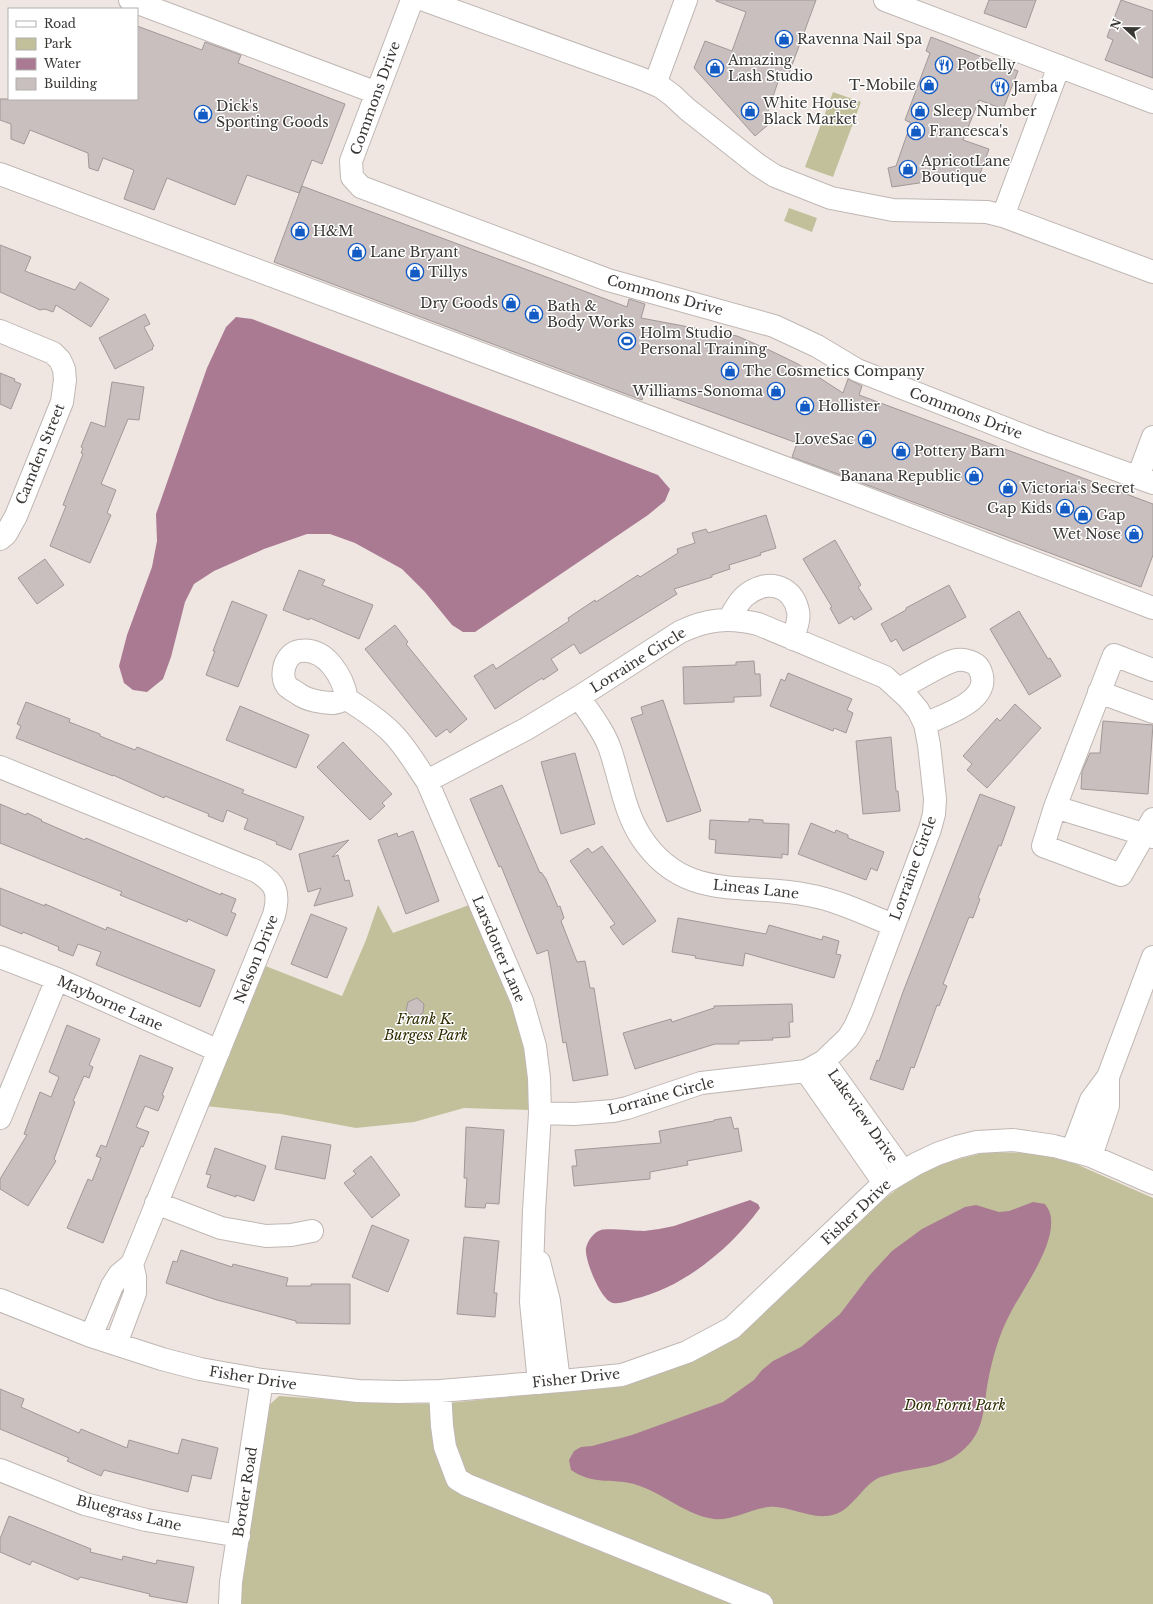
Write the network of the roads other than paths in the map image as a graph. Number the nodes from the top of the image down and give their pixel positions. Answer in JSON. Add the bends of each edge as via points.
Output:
{"nodes":[{"id":1,"x":130,"y":0,"type":"edge"},
{"id":2,"x":412,"y":0,"type":"edge"},
{"id":3,"x":424,"y":0,"type":"edge"},
{"id":4,"x":686,"y":0,"type":"edge"},
{"id":5,"x":885,"y":0,"type":"edge"},
{"id":6,"x":1059,"y":66,"type":"junction"},
{"id":7,"x":655,"y":84,"type":"junction"},
{"id":8,"x":377,"y":93,"type":"junction"},
{"id":9,"x":1153,"y":102,"type":"edge"},
{"id":10,"x":0,"y":174,"type":"edge"},
{"id":11,"x":1003,"y":216,"type":"junction"},
{"id":12,"x":1153,"y":272,"type":"edge"},
{"id":13,"x":0,"y":331,"type":"edge"},
{"id":14,"x":1153,"y":437,"type":"edge"},
{"id":15,"x":1146,"y":480,"type":"edge"},
{"id":16,"x":0,"y":539,"type":"edge"},
{"id":17,"x":1153,"y":608,"type":"edge"},
{"id":18,"x":729,"y":619,"type":"junction"},
{"id":19,"x":792,"y":639,"type":"junction"},
{"id":20,"x":1153,"y":670,"type":"edge"},
{"id":21,"x":899,"y":689,"type":"junction"},
{"id":22,"x":1099,"y":692,"type":"junction"},
{"id":23,"x":579,"y":697,"type":"junction"},
{"id":24,"x":347,"y":699,"type":"dead end"},
{"id":25,"x":1153,"y":712,"type":"edge"},
{"id":26,"x":925,"y":724,"type":"junction"},
{"id":27,"x":0,"y":767,"type":"edge"},
{"id":28,"x":427,"y":781,"type":"junction"},
{"id":29,"x":1055,"y":807,"type":"junction"},
{"id":30,"x":1150,"y":831,"type":"edge"},
{"id":31,"x":893,"y":924,"type":"junction"},
{"id":32,"x":0,"y":957,"type":"edge"},
{"id":33,"x":1153,"y":957,"type":"edge"},
{"id":34,"x":57,"y":979,"type":"junction"},
{"id":35,"x":219,"y":1051,"type":"junction"},
{"id":36,"x":815,"y":1066,"type":"junction"},
{"id":37,"x":540,"y":1113,"type":"junction"},
{"id":38,"x":0,"y":1118,"type":"edge"},
{"id":39,"x":1081,"y":1153,"type":"junction"},
{"id":40,"x":903,"y":1171,"type":"junction"},
{"id":41,"x":884,"y":1183,"type":"junction"},
{"id":42,"x":1153,"y":1183,"type":"edge"},
{"id":43,"x":156,"y":1203,"type":"junction"},
{"id":44,"x":312,"y":1231,"type":"dead end"},
{"id":45,"x":132,"y":1264,"type":"junction"},
{"id":46,"x":0,"y":1300,"type":"edge"},
{"id":47,"x":91,"y":1336,"type":"junction"},
{"id":48,"x":116,"y":1344,"type":"junction"},
{"id":49,"x":262,"y":1380,"type":"junction"},
{"id":50,"x":549,"y":1382,"type":"junction"},
{"id":51,"x":440,"y":1391,"type":"junction"},
{"id":52,"x":0,"y":1470,"type":"edge"},
{"id":53,"x":239,"y":1536,"type":"junction"},
{"id":54,"x":230,"y":1604,"type":"edge"},
{"id":55,"x":762,"y":1604,"type":"edge"}],
"edges":[{"from":1,"to":8,"type":"street"},
{"from":2,"to":8,"type":"street","name":"Commons Drive"},
{"from":3,"to":7,"type":"street"},
{"from":4,"to":7,"type":"street"},
{"from":5,"to":6,"type":"street"},
{"from":6,"to":9,"type":"street"},
{"from":6,"to":11,"type":"street"},
{"from":7,"to":11,"type":"street","via":[[758,165],[775,176],[825,196],[893,210],[987,212]]},
{"from":8,"to":15,"type":"street","name":"Commons Drive","via":[[351,161],[352,177],[361,187],[608,280],[774,326],[817,346],[857,370]]},
{"from":10,"to":17,"type":"street","via":[[817,479]]},
{"from":11,"to":12,"type":"street"},
{"from":13,"to":16,"type":"street","name":"Camden Street","via":[[53,353],[60,360],[65,380],[62,402],[16,516],[6,534]]},
{"from":14,"to":15,"type":"street"},
{"from":18,"to":19,"type":"street","name":"Lorraine Circle","via":[[758,624]]},
{"from":18,"to":19,"type":"street","via":[[746,596],[763,586],[783,588],[790,594],[798,612]]},
{"from":18,"to":23,"type":"street","name":"Lorraine Circle","via":[[696,624],[680,632]]},
{"from":19,"to":21,"type":"street","name":"Lorraine Circle","via":[[885,676]]},
{"from":20,"to":22,"type":"street","via":[[1114,654]]},
{"from":21,"to":26,"type":"street","name":"Lorraine Circle","via":[[918,710]]},
{"from":21,"to":26,"type":"street","via":[[956,660],[978,666],[982,675],[982,686],[971,703]]},
{"from":22,"to":25,"type":"street"},
{"from":22,"to":29,"type":"street"},
{"from":23,"to":28,"type":"street","name":"Lorraine Circle","via":[[526,729]]},
{"from":23,"to":31,"type":"street","name":"Lineas Lane","via":[[610,748],[631,818],[648,847],[667,866],[695,881],[724,888],[788,892],[824,898]]},
{"from":24,"to":28,"type":"street","name":"Larsdotter Lane","via":[[391,731]]},
{"from":26,"to":31,"type":"street","name":"Lorraine Circle","via":[[935,799],[934,814]]},
{"from":27,"to":35,"type":"street","name":"Nelson Drive","via":[[256,871],[267,877],[275,886],[277,903],[274,915]]},
{"from":28,"to":37,"type":"street","name":"Larsdotter Lane","via":[[522,1001],[535,1046]]},
{"from":29,"to":30,"type":"street"},
{"from":29,"to":30,"type":"street","via":[[1043,846],[1121,875]]},
{"from":31,"to":36,"type":"street","name":"Lorraine Circle","via":[[855,1027],[848,1038]]},
{"from":32,"to":34,"type":"street","name":"Mayborne Lane"},
{"from":33,"to":39,"type":"street","via":[[1108,1077],[1090,1100]]},
{"from":34,"to":35,"type":"street","name":"Mayborne Lane"},
{"from":34,"to":38,"type":"street"},
{"from":35,"to":43,"type":"street","name":"Nelson Drive"},
{"from":36,"to":37,"type":"street","name":"Lorraine Circle","via":[[702,1083],[613,1111]]},
{"from":36,"to":40,"type":"street","name":"Lakeview Drive"},
{"from":36,"to":41,"type":"street","name":"Lakeview Drive"},
{"from":37,"to":50,"type":"street","name":"Larsdotter Lane","via":[[531,1302]]},
{"from":39,"to":40,"type":"street","name":"Fisher Drive","via":[[1013,1140],[977,1142],[937,1154]]},
{"from":39,"to":42,"type":"street","name":"Fisher Drive"},
{"from":40,"to":41,"type":"street","name":"Fisher Drive"},
{"from":41,"to":50,"type":"street","name":"Fisher Drive","via":[[732,1328],[687,1352],[622,1375]]},
{"from":43,"to":44,"type":"street","via":[[221,1228],[258,1235],[291,1235]]},
{"from":43,"to":45,"type":"street","name":"Nelson Drive"},
{"from":45,"to":47,"type":"street","name":"Nelson Drive","via":[[112,1286]]},
{"from":45,"to":48,"type":"street","via":[[135,1293]]},
{"from":46,"to":47,"type":"street","name":"Fisher Drive"},
{"from":47,"to":48,"type":"street","name":"Fisher Drive"},
{"from":48,"to":49,"type":"street","name":"Fisher Drive","via":[[200,1369]]},
{"from":49,"to":51,"type":"street","name":"Fisher Drive","via":[[358,1392]]},
{"from":49,"to":53,"type":"street","name":"Border Road"},
{"from":50,"to":51,"type":"street","name":"Fisher Drive"},
{"from":51,"to":55,"type":"street","via":[[445,1447],[457,1478],[467,1485]]},
{"from":52,"to":53,"type":"street","name":"Bluegrass Lane","via":[[85,1504],[146,1520]]},
{"from":53,"to":54,"type":"street","name":"Border Road"}]}
